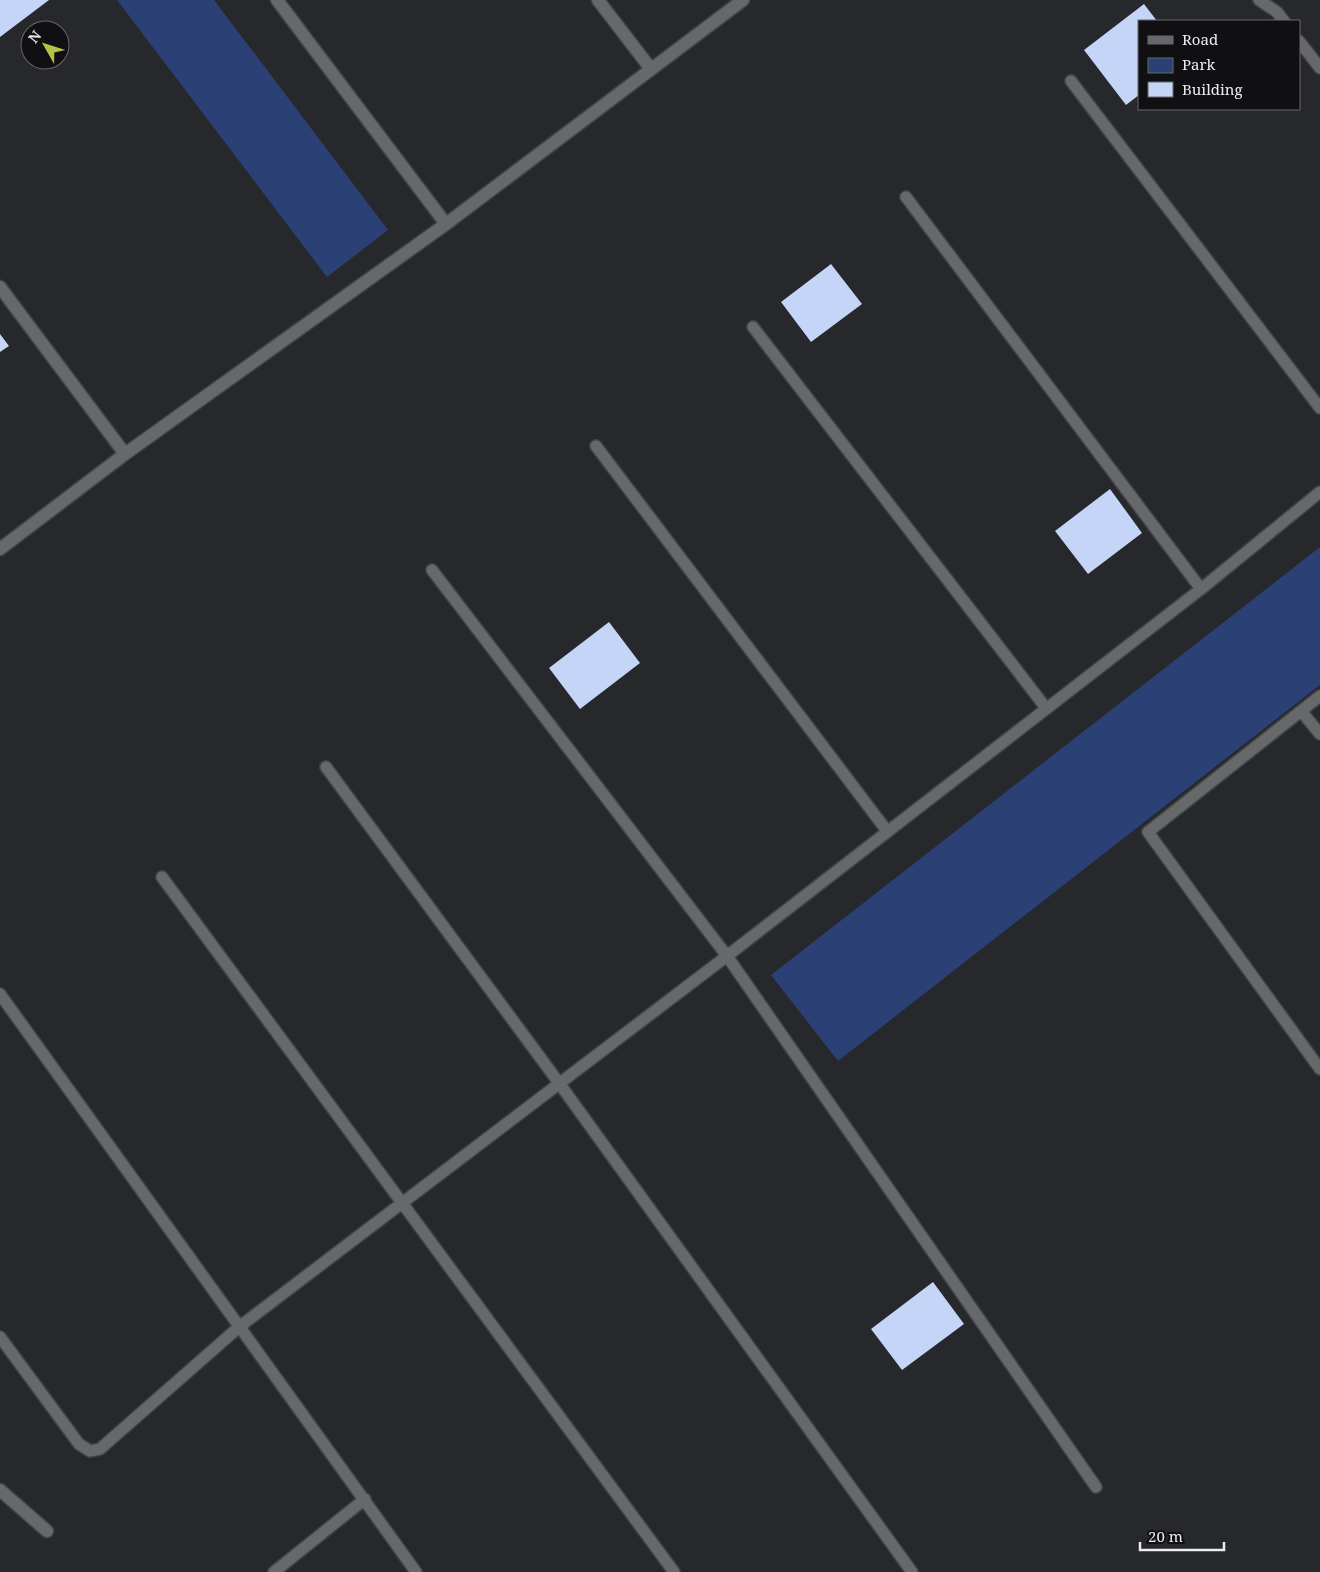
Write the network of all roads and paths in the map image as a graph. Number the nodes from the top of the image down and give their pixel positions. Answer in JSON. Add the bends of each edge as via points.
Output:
{"nodes":[{"id":1,"x":277,"y":0,"type":"edge"},
{"id":2,"x":598,"y":0,"type":"edge"},
{"id":3,"x":743,"y":0,"type":"edge"},
{"id":4,"x":1259,"y":0,"type":"edge"},
{"id":5,"x":1283,"y":20,"type":"edge"},
{"id":6,"x":1300,"y":42,"type":"edge"},
{"id":7,"x":1320,"y":68,"type":"edge"},
{"id":8,"x":651,"y":69,"type":"junction"},
{"id":9,"x":1071,"y":81,"type":"dead end"},
{"id":10,"x":906,"y":198,"type":"dead end"},
{"id":11,"x":446,"y":224,"type":"junction"},
{"id":12,"x":0,"y":287,"type":"edge"},
{"id":13,"x":753,"y":327,"type":"dead end"},
{"id":14,"x":1320,"y":408,"type":"edge"},
{"id":15,"x":596,"y":446,"type":"dead end"},
{"id":16,"x":124,"y":454,"type":"junction"},
{"id":17,"x":1320,"y":492,"type":"edge"},
{"id":18,"x":0,"y":550,"type":"edge"},
{"id":19,"x":432,"y":570,"type":"dead end"},
{"id":20,"x":1201,"y":589,"type":"junction"},
{"id":21,"x":1320,"y":696,"type":"edge"},
{"id":22,"x":1046,"y":708,"type":"junction"},
{"id":23,"x":1301,"y":711,"type":"junction"},
{"id":24,"x":1320,"y":734,"type":"edge"},
{"id":25,"x":326,"y":767,"type":"dead end"},
{"id":26,"x":887,"y":831,"type":"junction"},
{"id":27,"x":162,"y":877,"type":"dead end"},
{"id":28,"x":727,"y":956,"type":"junction"},
{"id":29,"x":0,"y":994,"type":"edge"},
{"id":30,"x":1320,"y":1069,"type":"edge"},
{"id":31,"x":559,"y":1082,"type":"junction"},
{"id":32,"x":401,"y":1203,"type":"junction"},
{"id":33,"x":239,"y":1327,"type":"junction"},
{"id":34,"x":0,"y":1337,"type":"edge"},
{"id":35,"x":1096,"y":1487,"type":"dead end"},
{"id":36,"x":0,"y":1490,"type":"edge"},
{"id":37,"x":365,"y":1499,"type":"junction"},
{"id":38,"x":47,"y":1531,"type":"dead end"},
{"id":39,"x":274,"y":1572,"type":"edge"},
{"id":40,"x":416,"y":1572,"type":"edge"},
{"id":41,"x":674,"y":1572,"type":"edge"},
{"id":42,"x":912,"y":1572,"type":"edge"}],
"edges":[{"from":1,"to":11,"type":"street"},
{"from":2,"to":8,"type":"street"},
{"from":3,"to":8,"type":"street"},
{"from":4,"to":5,"type":"lane"},
{"from":6,"to":7,"type":"lane"},
{"from":8,"to":11,"type":"street"},
{"from":9,"to":14,"type":"lane"},
{"from":10,"to":20,"type":"lane"},
{"from":11,"to":16,"type":"street"},
{"from":12,"to":16,"type":"street"},
{"from":13,"to":22,"type":"lane"},
{"from":15,"to":26,"type":"lane"},
{"from":16,"to":18,"type":"street"},
{"from":17,"to":20,"type":"lane"},
{"from":19,"to":28,"type":"lane"},
{"from":20,"to":22,"type":"lane"},
{"from":21,"to":23,"type":"lane"},
{"from":22,"to":26,"type":"lane"},
{"from":23,"to":24,"type":"lane"},
{"from":23,"to":30,"type":"lane","via":[[1148,832]]},
{"from":25,"to":31,"type":"lane"},
{"from":26,"to":28,"type":"lane"},
{"from":27,"to":32,"type":"lane"},
{"from":28,"to":31,"type":"lane"},
{"from":28,"to":35,"type":"lane"},
{"from":29,"to":33,"type":"lane"},
{"from":31,"to":32,"type":"lane"},
{"from":31,"to":42,"type":"lane"},
{"from":32,"to":33,"type":"lane"},
{"from":32,"to":41,"type":"lane"},
{"from":33,"to":34,"type":"lane","via":[[100,1449],[90,1450],[79,1444]]},
{"from":33,"to":37,"type":"lane"},
{"from":36,"to":38,"type":"street"},
{"from":37,"to":39,"type":"lane"},
{"from":37,"to":40,"type":"lane"}]}
